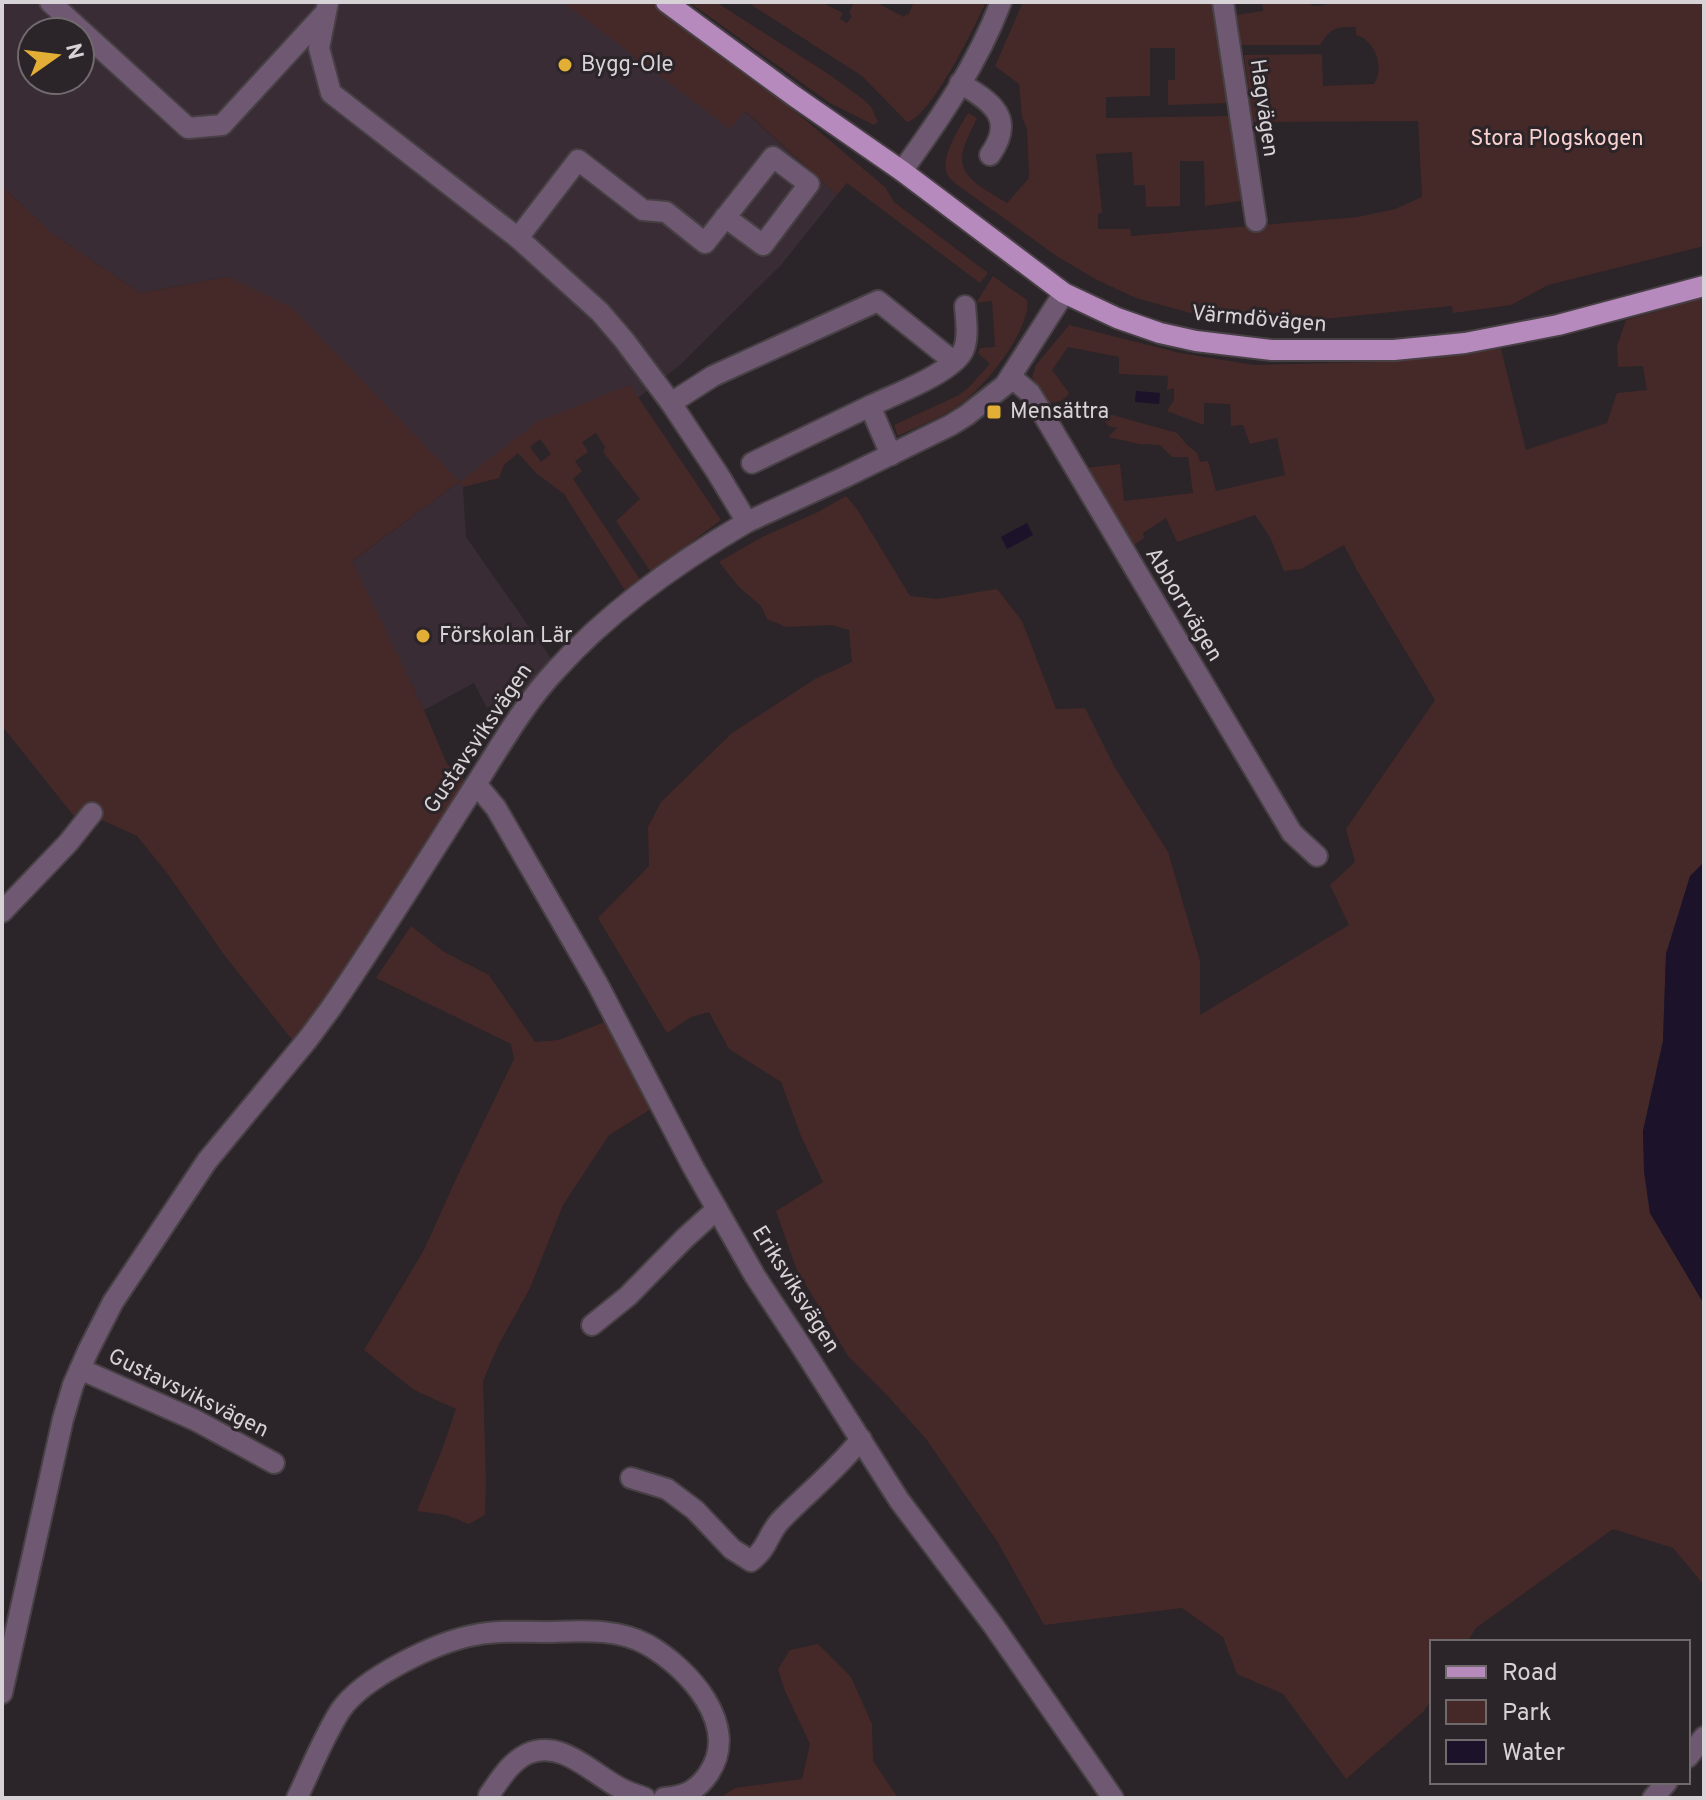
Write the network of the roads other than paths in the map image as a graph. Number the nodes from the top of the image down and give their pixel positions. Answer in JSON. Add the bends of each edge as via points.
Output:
{"nodes":[{"id":1,"x":50,"y":2,"type":"edge"},
{"id":2,"x":666,"y":2,"type":"edge"},
{"id":3,"x":1001,"y":2,"type":"edge"},
{"id":4,"x":1223,"y":2,"type":"edge"},
{"id":5,"x":327,"y":8,"type":"edge"},
{"id":6,"x":960,"y":83,"type":"junction"},
{"id":7,"x":990,"y":155,"type":"dead end"},
{"id":8,"x":902,"y":171,"type":"junction"},
{"id":9,"x":725,"y":217,"type":"dead end"},
{"id":10,"x":1256,"y":221,"type":"dead end"},
{"id":11,"x":518,"y":238,"type":"junction"},
{"id":12,"x":1704,"y":286,"type":"edge"},
{"id":13,"x":1064,"y":293,"type":"junction"},
{"id":14,"x":965,"y":306,"type":"dead end"},
{"id":15,"x":953,"y":361,"type":"junction"},
{"id":16,"x":1011,"y":377,"type":"junction"},
{"id":17,"x":671,"y":403,"type":"junction"},
{"id":18,"x":870,"y":406,"type":"junction"},
{"id":19,"x":891,"y":455,"type":"junction"},
{"id":20,"x":752,"y":463,"type":"dead end"},
{"id":21,"x":747,"y":522,"type":"junction"},
{"id":22,"x":476,"y":784,"type":"junction"},
{"id":23,"x":92,"y":813,"type":"dead end"},
{"id":24,"x":1317,"y":856,"type":"dead end"},
{"id":25,"x":2,"y":912,"type":"edge"},
{"id":26,"x":717,"y":1209,"type":"junction"},
{"id":27,"x":592,"y":1325,"type":"dead end"},
{"id":28,"x":80,"y":1369,"type":"junction"},
{"id":29,"x":861,"y":1439,"type":"junction"},
{"id":30,"x":274,"y":1463,"type":"dead end"},
{"id":31,"x":631,"y":1478,"type":"dead end"},
{"id":32,"x":2,"y":1693,"type":"edge"},
{"id":33,"x":1704,"y":1737,"type":"edge"},
{"id":34,"x":1690,"y":1754,"type":"edge"},
{"id":35,"x":489,"y":1795,"type":"dead end"},
{"id":36,"x":297,"y":1798,"type":"edge"},
{"id":37,"x":645,"y":1798,"type":"edge"},
{"id":38,"x":664,"y":1798,"type":"edge"},
{"id":39,"x":1113,"y":1798,"type":"edge"}],
"edges":[{"from":1,"to":5,"type":"street","via":[[188,128],[222,125]]},
{"from":2,"to":8,"type":"main road","name":"Värmdövägen"},
{"from":3,"to":6,"type":"street"},
{"from":4,"to":10,"type":"street","name":"Hagvägen"},
{"from":5,"to":11,"type":"street","via":[[319,48],[331,93]]},
{"from":6,"to":7,"type":"street","via":[[998,113],[1000,141]]},
{"from":6,"to":8,"type":"street"},
{"from":8,"to":13,"type":"main road","name":"Värmdövägen"},
{"from":9,"to":11,"type":"street","via":[[705,243],[666,212],[643,210],[578,160]]},
{"from":11,"to":17,"type":"street","via":[[600,312]]},
{"from":12,"to":13,"type":"main road","name":"Värmdövägen","via":[[1558,325],[1394,350],[1272,350],[1196,341],[1117,318]]},
{"from":13,"to":16,"type":"street","name":"Gustavsviksvägen"},
{"from":14,"to":15,"type":"street","via":[[966,334],[962,352]]},
{"from":15,"to":17,"type":"street","via":[[878,301],[713,376]]},
{"from":15,"to":18,"type":"street"},
{"from":16,"to":19,"type":"street","name":"Gustavsviksvägen","via":[[967,415]]},
{"from":16,"to":24,"type":"street","name":"Abborrvägen","via":[[1043,414],[1292,833]]},
{"from":17,"to":21,"type":"street"},
{"from":18,"to":19,"type":"street"},
{"from":18,"to":20,"type":"street"},
{"from":19,"to":21,"type":"street","name":"Gustavsviksvägen"},
{"from":21,"to":22,"type":"street","name":"Gustavsviksvägen","via":[[650,586],[567,658],[527,706]]},
{"from":22,"to":26,"type":"street","name":"Eriksviksvägen","via":[[496,808],[597,983]]},
{"from":22,"to":28,"type":"street","name":"Gustavsviksvägen","via":[[331,1008],[207,1161],[113,1302]]},
{"from":23,"to":25,"type":"street"},
{"from":26,"to":27,"type":"street"},
{"from":26,"to":29,"type":"street","name":"Eriksviksvägen"},
{"from":28,"to":30,"type":"street","name":"Gustavsviksvägen","via":[[195,1420]]},
{"from":28,"to":32,"type":"street","name":"Gustavsviksvägen","via":[[56,1447]]},
{"from":29,"to":31,"type":"street","via":[[777,1524],[762,1553],[751,1561],[667,1489]]},
{"from":29,"to":39,"type":"street","name":"Eriksviksvägen"},
{"from":33,"to":34,"type":"street"},
{"from":35,"to":37,"type":"street","via":[[517,1761],[547,1750]]},
{"from":36,"to":38,"type":"street","via":[[341,1709],[364,1686],[395,1667],[476,1634],[590,1631],[624,1635],[668,1658],[693,1682],[716,1721],[720,1744],[714,1766],[700,1786]]}]}
